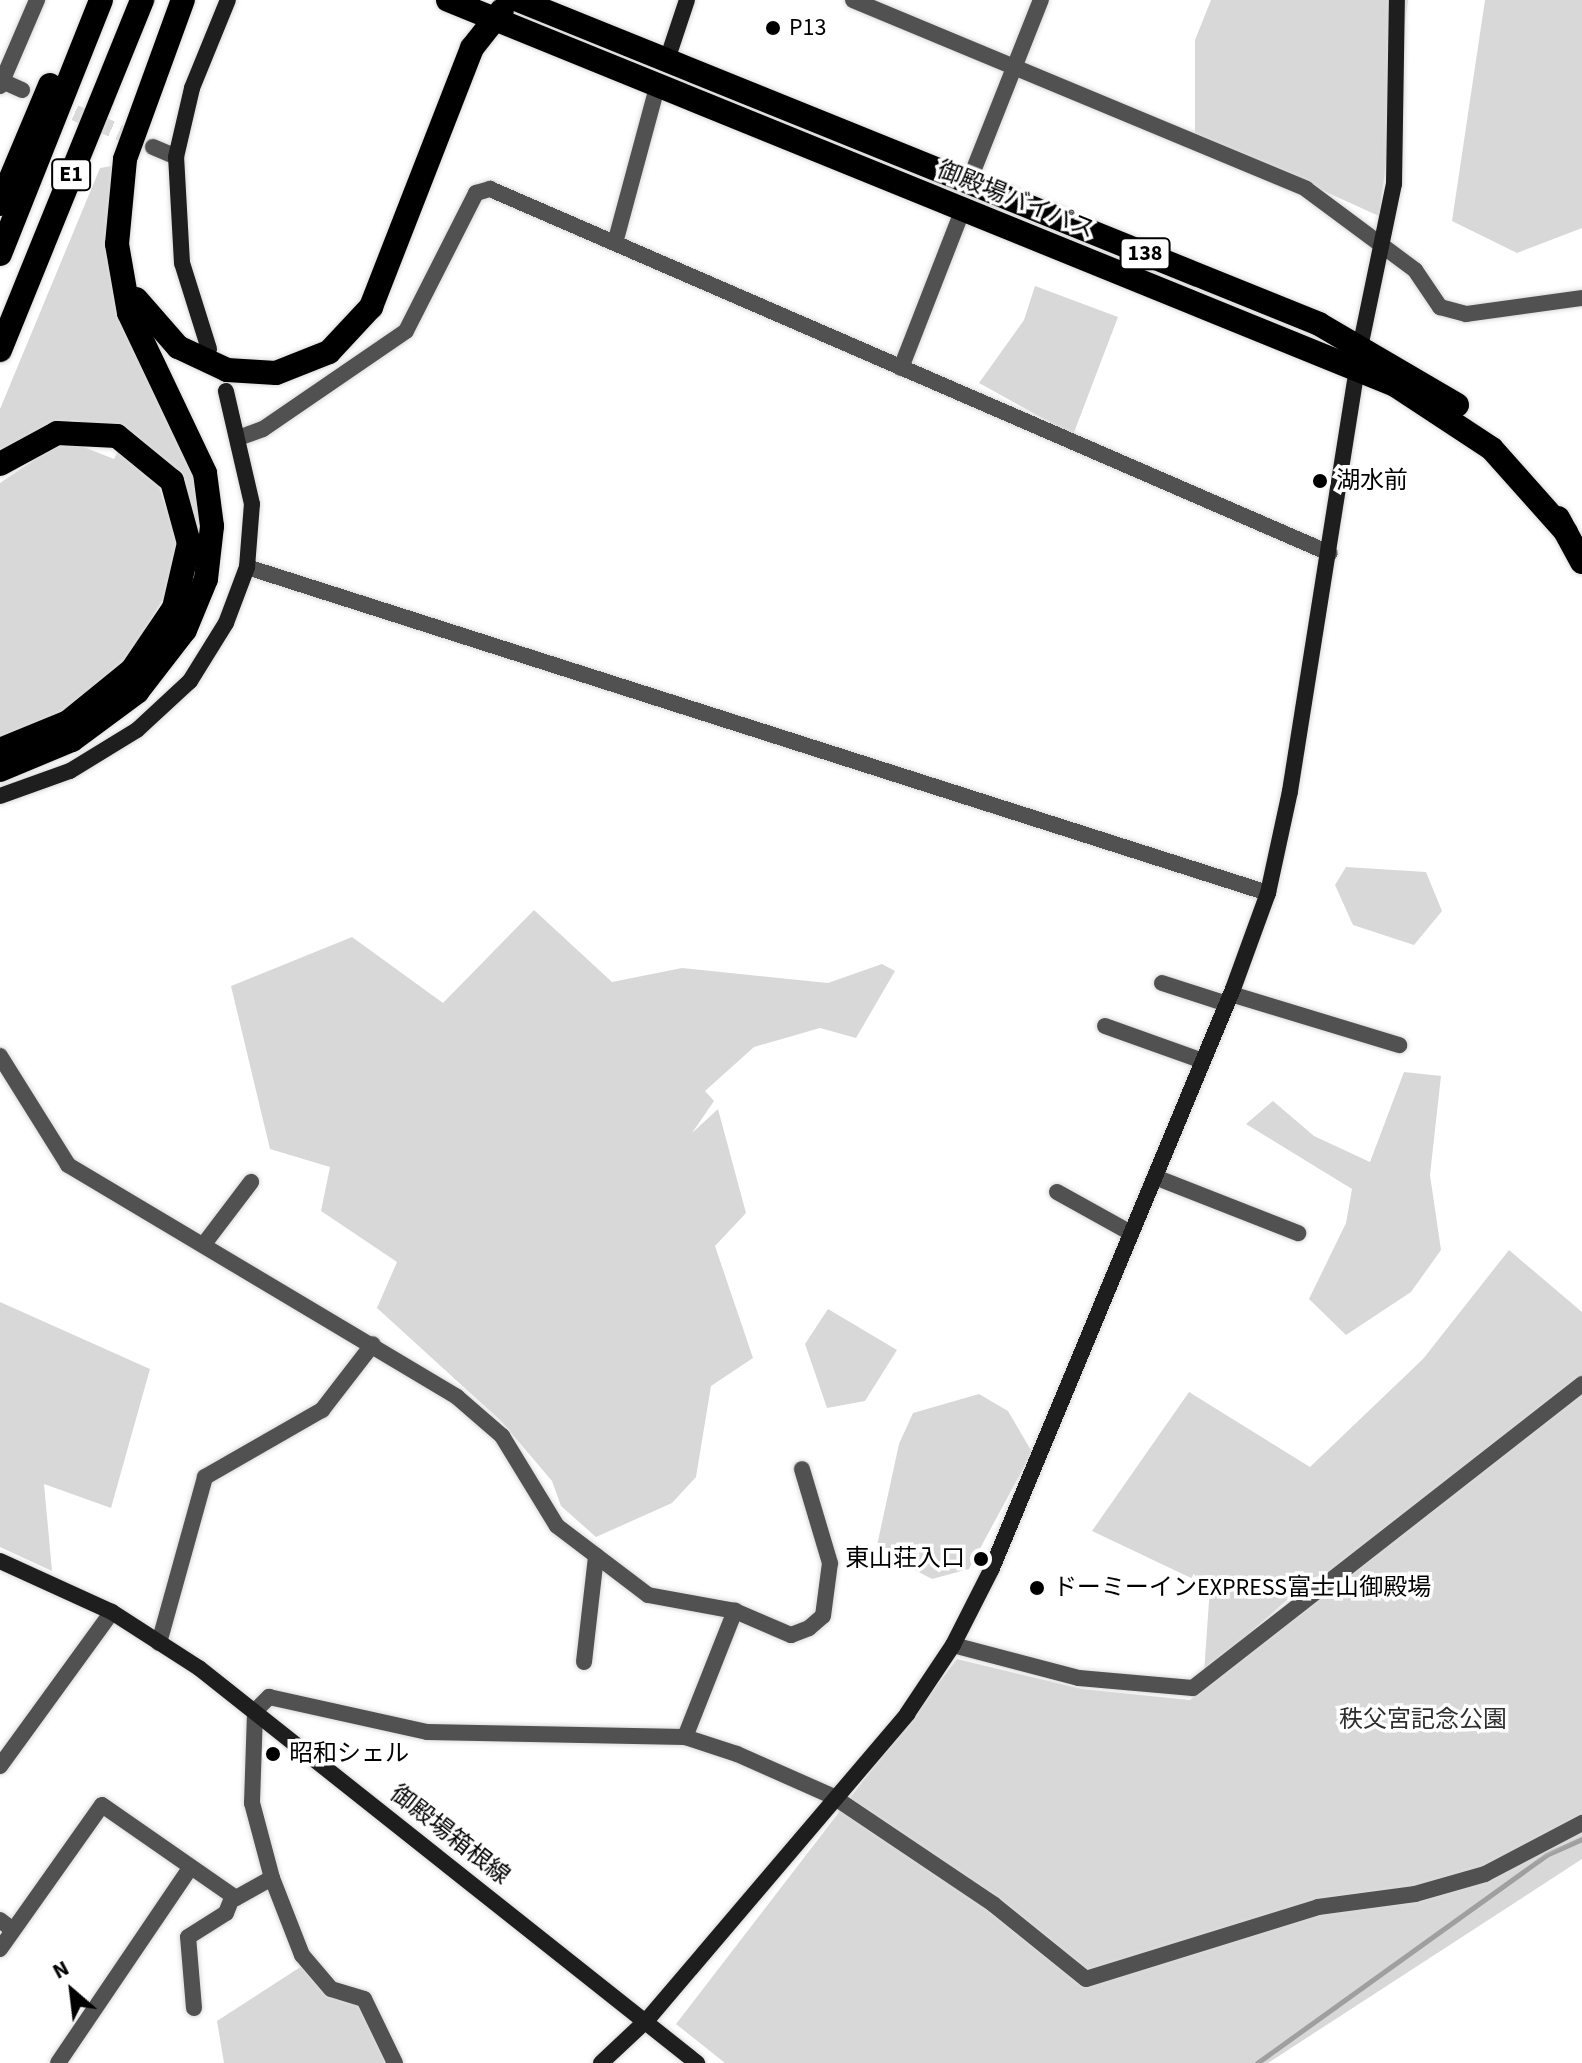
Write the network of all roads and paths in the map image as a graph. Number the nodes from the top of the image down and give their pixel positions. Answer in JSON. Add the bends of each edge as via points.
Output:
{"nodes":[{"id":1,"x":37,"y":0,"type":"edge"},
{"id":2,"x":142,"y":0,"type":"edge"},
{"id":3,"x":183,"y":0,"type":"edge"},
{"id":4,"x":228,"y":0,"type":"edge"},
{"id":5,"x":687,"y":0,"type":"edge"},
{"id":6,"x":853,"y":0,"type":"edge"},
{"id":7,"x":1041,"y":0,"type":"edge"},
{"id":8,"x":1397,"y":0,"type":"edge"},
{"id":9,"x":451,"y":1,"type":"edge"},
{"id":10,"x":520,"y":1,"type":"edge"},
{"id":11,"x":99,"y":7,"type":"edge"},
{"id":12,"x":491,"y":18,"type":"junction"},
{"id":13,"x":472,"y":48,"type":"junction"},
{"id":14,"x":667,"y":60,"type":"junction"},
{"id":15,"x":1018,"y":69,"type":"junction"},
{"id":16,"x":1,"y":84,"type":"edge"},
{"id":17,"x":658,"y":84,"type":"junction"},
{"id":18,"x":22,"y":90,"type":"dead end"},
{"id":19,"x":153,"y":147,"type":"tunnel mouth"},
{"id":20,"x":176,"y":157,"type":"junction"},
{"id":21,"x":968,"y":184,"type":"junction"},
{"id":22,"x":0,"y":204,"type":"edge"},
{"id":23,"x":963,"y":209,"type":"junction"},
{"id":24,"x":615,"y":243,"type":"junction"},
{"id":25,"x":1382,"y":243,"type":"junction"},
{"id":26,"x":0,"y":254,"type":"edge"},
{"id":27,"x":121,"y":263,"type":"junction"},
{"id":28,"x":1582,"y":298,"type":"edge"},
{"id":29,"x":1361,"y":343,"type":"junction"},
{"id":30,"x":209,"y":349,"type":"dead end"},
{"id":31,"x":0,"y":350,"type":"edge"},
{"id":32,"x":901,"y":368,"type":"junction"},
{"id":33,"x":1357,"y":370,"type":"junction"},
{"id":34,"x":226,"y":391,"type":"dead end"},
{"id":35,"x":241,"y":437,"type":"junction"},
{"id":36,"x":0,"y":464,"type":"edge"},
{"id":37,"x":1566,"y":532,"type":"junction"},
{"id":38,"x":1329,"y":553,"type":"junction"},
{"id":39,"x":1582,"y":562,"type":"edge"},
{"id":40,"x":247,"y":567,"type":"junction"},
{"id":41,"x":0,"y":750,"type":"edge"},
{"id":42,"x":0,"y":770,"type":"edge"},
{"id":43,"x":0,"y":796,"type":"edge"},
{"id":44,"x":1268,"y":893,"type":"junction"},
{"id":45,"x":1162,"y":983,"type":"dead end"},
{"id":46,"x":1229,"y":999,"type":"junction"},
{"id":47,"x":1105,"y":1026,"type":"dead end"},
{"id":48,"x":1399,"y":1045,"type":"dead end"},
{"id":49,"x":0,"y":1056,"type":"edge"},
{"id":50,"x":1203,"y":1061,"type":"junction"},
{"id":51,"x":1155,"y":1177,"type":"junction"},
{"id":52,"x":251,"y":1182,"type":"dead end"},
{"id":53,"x":1057,"y":1192,"type":"dead end"},
{"id":54,"x":1131,"y":1233,"type":"junction"},
{"id":55,"x":1298,"y":1233,"type":"dead end"},
{"id":56,"x":204,"y":1244,"type":"junction"},
{"id":57,"x":373,"y":1344,"type":"junction"},
{"id":58,"x":1582,"y":1384,"type":"edge"},
{"id":59,"x":802,"y":1469,"type":"dead end"},
{"id":60,"x":596,"y":1556,"type":"junction"},
{"id":61,"x":0,"y":1561,"type":"edge"},
{"id":62,"x":735,"y":1611,"type":"junction"},
{"id":63,"x":112,"y":1612,"type":"junction"},
{"id":64,"x":159,"y":1643,"type":"junction"},
{"id":65,"x":953,"y":1645,"type":"junction"},
{"id":66,"x":584,"y":1662,"type":"dead end"},
{"id":67,"x":255,"y":1711,"type":"junction"},
{"id":68,"x":685,"y":1737,"type":"junction"},
{"id":69,"x":0,"y":1766,"type":"edge"},
{"id":70,"x":834,"y":1797,"type":"junction"},
{"id":71,"x":1582,"y":1823,"type":"edge"},
{"id":72,"x":190,"y":1868,"type":"junction"},
{"id":73,"x":272,"y":1878,"type":"junction"},
{"id":74,"x":233,"y":1896,"type":"junction"},
{"id":75,"x":7,"y":1925,"type":"edge"},
{"id":76,"x":0,"y":1949,"type":"edge"},
{"id":77,"x":194,"y":2008,"type":"dead end"},
{"id":78,"x":647,"y":2020,"type":"junction"},
{"id":79,"x":58,"y":2063,"type":"edge"},
{"id":80,"x":395,"y":2063,"type":"edge"},
{"id":81,"x":601,"y":2063,"type":"edge"},
{"id":82,"x":697,"y":2063,"type":"edge"}],
"edges":[{"from":1,"to":16,"type":"street"},
{"from":2,"to":31,"type":"highway","number":"E1"},
{"from":3,"to":27,"type":"highway","via":[[125,159],[117,215]]},
{"from":4,"to":20,"type":"street","via":[[192,88]]},
{"from":5,"to":14,"type":"street"},
{"from":6,"to":15,"type":"street"},
{"from":7,"to":15,"type":"street"},
{"from":8,"to":25,"type":"street","via":[[1394,184]]},
{"from":9,"to":12,"type":"highway","name":"御殿場バイパス","number":"138"},
{"from":9,"to":13,"type":"highway","via":[[470,23]]},
{"from":10,"to":12,"type":"highway"},
{"from":10,"to":14,"type":"highway","name":"御殿場バイパス","number":"138"},
{"from":11,"to":22,"type":"highway","via":[[69,40]]},
{"from":11,"to":26,"type":"highway","number":"E1"},
{"from":12,"to":13,"type":"highway"},
{"from":12,"to":17,"type":"highway","name":"御殿場バイパス","number":"138"},
{"from":13,"to":27,"type":"highway","via":[[371,307],[329,352],[299,367],[250,375],[200,360],[152,324]]},
{"from":14,"to":21,"type":"highway","name":"御殿場バイパス","number":"138"},
{"from":15,"to":21,"type":"street"},
{"from":15,"to":25,"type":"street","via":[[1306,189]]},
{"from":16,"to":18,"type":"street"},
{"from":17,"to":23,"type":"highway","name":"御殿場バイパス","number":"138"},
{"from":17,"to":24,"type":"street"},
{"from":19,"to":20,"type":"street"},
{"from":20,"to":30,"type":"street","via":[[182,263]]},
{"from":21,"to":29,"type":"highway","name":"御殿場バイパス","number":"138"},
{"from":23,"to":32,"type":"street"},
{"from":23,"to":33,"type":"highway","name":"御殿場バイパス","number":"138"},
{"from":24,"to":32,"type":"street"},
{"from":24,"to":35,"type":"street","via":[[490,189],[476,193],[406,331],[263,429]]},
{"from":25,"to":28,"type":"street","via":[[1415,270],[1440,307],[1466,314]]},
{"from":25,"to":29,"type":"street"},
{"from":27,"to":42,"type":"highway","via":[[129,313],[205,473],[212,526],[206,579],[185,630],[137,692],[72,740]]},
{"from":29,"to":33,"type":"street"},
{"from":29,"to":37,"type":"highway","name":"御殿場バイパス","number":"138","via":[[1488,429]]},
{"from":32,"to":38,"type":"street"},
{"from":33,"to":37,"type":"highway","name":"御殿場バイパス","number":"138","via":[[1461,425],[1518,474]]},
{"from":33,"to":38,"type":"street"},
{"from":34,"to":35,"type":"street"},
{"from":35,"to":40,"type":"street","via":[[252,504]]},
{"from":36,"to":41,"type":"highway","via":[[57,433],[117,436],[172,481],[189,543],[174,608],[132,670],[68,722]]},
{"from":37,"to":39,"type":"highway","name":"御殿場バイパス","number":"138"},
{"from":38,"to":44,"type":"street"},
{"from":40,"to":43,"type":"street","via":[[226,623],[165,707],[81,765]]},
{"from":40,"to":44,"type":"street"},
{"from":44,"to":46,"type":"street"},
{"from":45,"to":46,"type":"street"},
{"from":46,"to":48,"type":"street"},
{"from":46,"to":50,"type":"street"},
{"from":47,"to":50,"type":"street"},
{"from":49,"to":56,"type":"street","via":[[68,1165]]},
{"from":50,"to":51,"type":"street"},
{"from":51,"to":54,"type":"street"},
{"from":51,"to":55,"type":"street"},
{"from":52,"to":56,"type":"street"},
{"from":53,"to":54,"type":"street"},
{"from":54,"to":65,"type":"street","via":[[992,1568]]},
{"from":56,"to":57,"type":"street"},
{"from":57,"to":60,"type":"street","via":[[457,1397],[502,1436],[557,1526]]},
{"from":57,"to":64,"type":"street","via":[[322,1410],[205,1477]]},
{"from":58,"to":65,"type":"street","via":[[1193,1688],[1079,1678]]},
{"from":59,"to":62,"type":"street","via":[[830,1563],[823,1616],[791,1635]]},
{"from":60,"to":62,"type":"street","via":[[648,1595]]},
{"from":60,"to":66,"type":"street"},
{"from":61,"to":63,"type":"street","name":"御殿場箱根線"},
{"from":62,"to":68,"type":"street"},
{"from":63,"to":64,"type":"street","name":"御殿場箱根線"},
{"from":63,"to":69,"type":"street"},
{"from":64,"to":67,"type":"street","name":"御殿場箱根線"},
{"from":65,"to":70,"type":"street","via":[[907,1714]]},
{"from":67,"to":68,"type":"street","via":[[269,1697],[427,1732]]},
{"from":67,"to":73,"type":"street","via":[[252,1803]]},
{"from":67,"to":78,"type":"street","name":"御殿場箱根線"},
{"from":68,"to":70,"type":"street"},
{"from":70,"to":71,"type":"street","via":[[993,1904],[1086,1979],[1318,1907],[1415,1894],[1485,1874]]},
{"from":70,"to":78,"type":"street"},
{"from":72,"to":74,"type":"street"},
{"from":72,"to":75,"type":"street","via":[[102,1805]]},
{"from":72,"to":79,"type":"street"},
{"from":73,"to":74,"type":"street"},
{"from":73,"to":80,"type":"street","via":[[302,1955],[331,1989],[364,1999]]},
{"from":74,"to":77,"type":"street","via":[[226,1913],[188,1937]]},
{"from":75,"to":76,"type":"street"},
{"from":78,"to":81,"type":"street"},
{"from":78,"to":82,"type":"street","name":"御殿場箱根線"}]}
